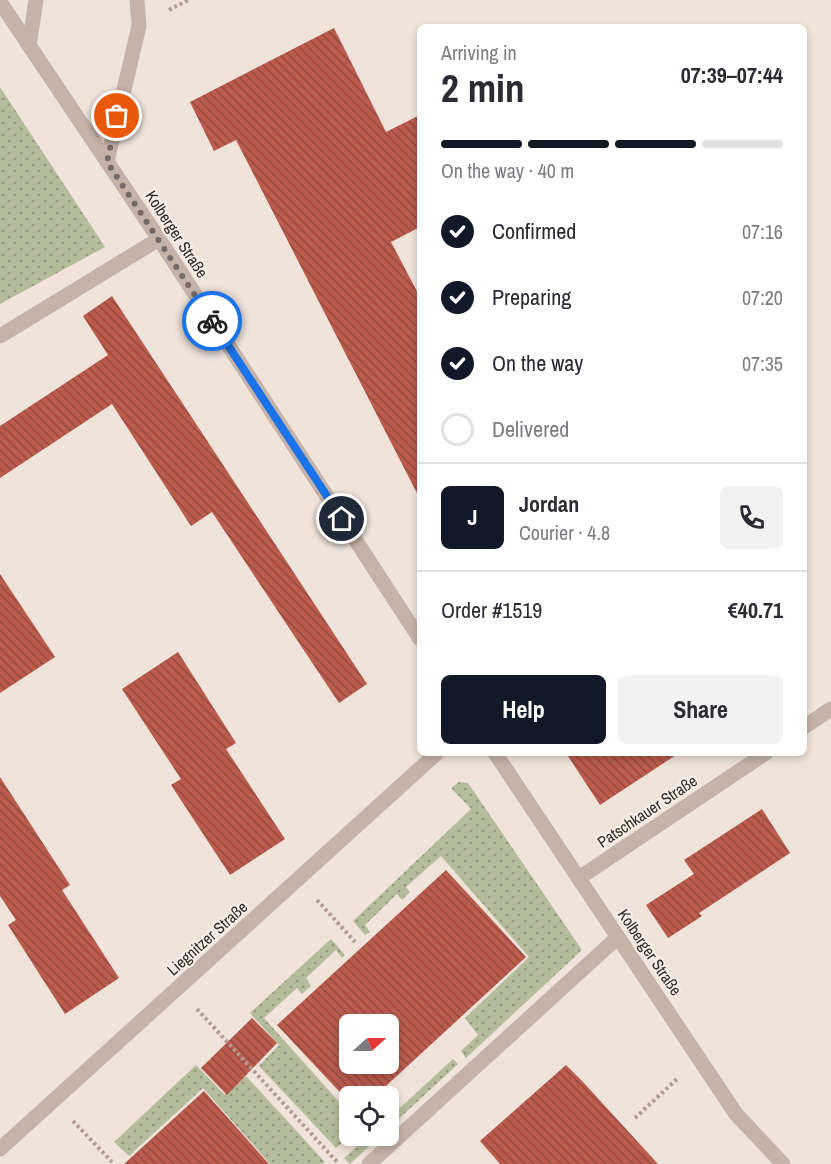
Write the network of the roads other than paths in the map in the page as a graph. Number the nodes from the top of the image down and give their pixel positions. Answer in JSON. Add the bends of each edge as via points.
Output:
{"nodes":[{"id":1,"x":36,"y":0,"type":"edge"},
{"id":2,"x":137,"y":0,"type":"edge"},
{"id":3,"x":0,"y":2,"type":"edge"},
{"id":4,"x":29,"y":46,"type":"junction"},
{"id":5,"x":107,"y":162,"type":"junction"},
{"id":6,"x":159,"y":239,"type":"junction"},
{"id":7,"x":0,"y":336,"type":"edge"},
{"id":8,"x":417,"y":634,"type":"edge"},
{"id":9,"x":831,"y":709,"type":"edge"},
{"id":10,"x":807,"y":725,"type":"edge"},
{"id":11,"x":435,"y":756,"type":"edge"},
{"id":12,"x":497,"y":756,"type":"edge"},
{"id":13,"x":762,"y":756,"type":"edge"},
{"id":14,"x":579,"y":878,"type":"junction"},
{"id":15,"x":618,"y":937,"type":"junction"},
{"id":16,"x":0,"y":1149,"type":"edge"},
{"id":17,"x":369,"y":1164,"type":"edge"},
{"id":18,"x":783,"y":1164,"type":"edge"}],
"edges":[{"from":1,"to":4,"type":"street"},
{"from":2,"to":5,"type":"street","via":[[139,26]]},
{"from":3,"to":4,"type":"street","name":"Kolberger Straße"},
{"from":4,"to":5,"type":"street","name":"Kolberger Straße"},
{"from":5,"to":6,"type":"street","name":"Kolberger Straße"},
{"from":6,"to":7,"type":"street"},
{"from":6,"to":8,"type":"street","name":"Kolberger Straße"},
{"from":9,"to":10,"type":"street"},
{"from":11,"to":16,"type":"street","name":"Liegnitzer Straße"},
{"from":12,"to":14,"type":"street","name":"Kolberger Straße"},
{"from":13,"to":14,"type":"street","name":"Patschkauer Straße"},
{"from":14,"to":15,"type":"street","name":"Kolberger Straße"},
{"from":15,"to":17,"type":"street"},
{"from":15,"to":18,"type":"street","name":"Kolberger Straße","via":[[736,1114]]}]}
